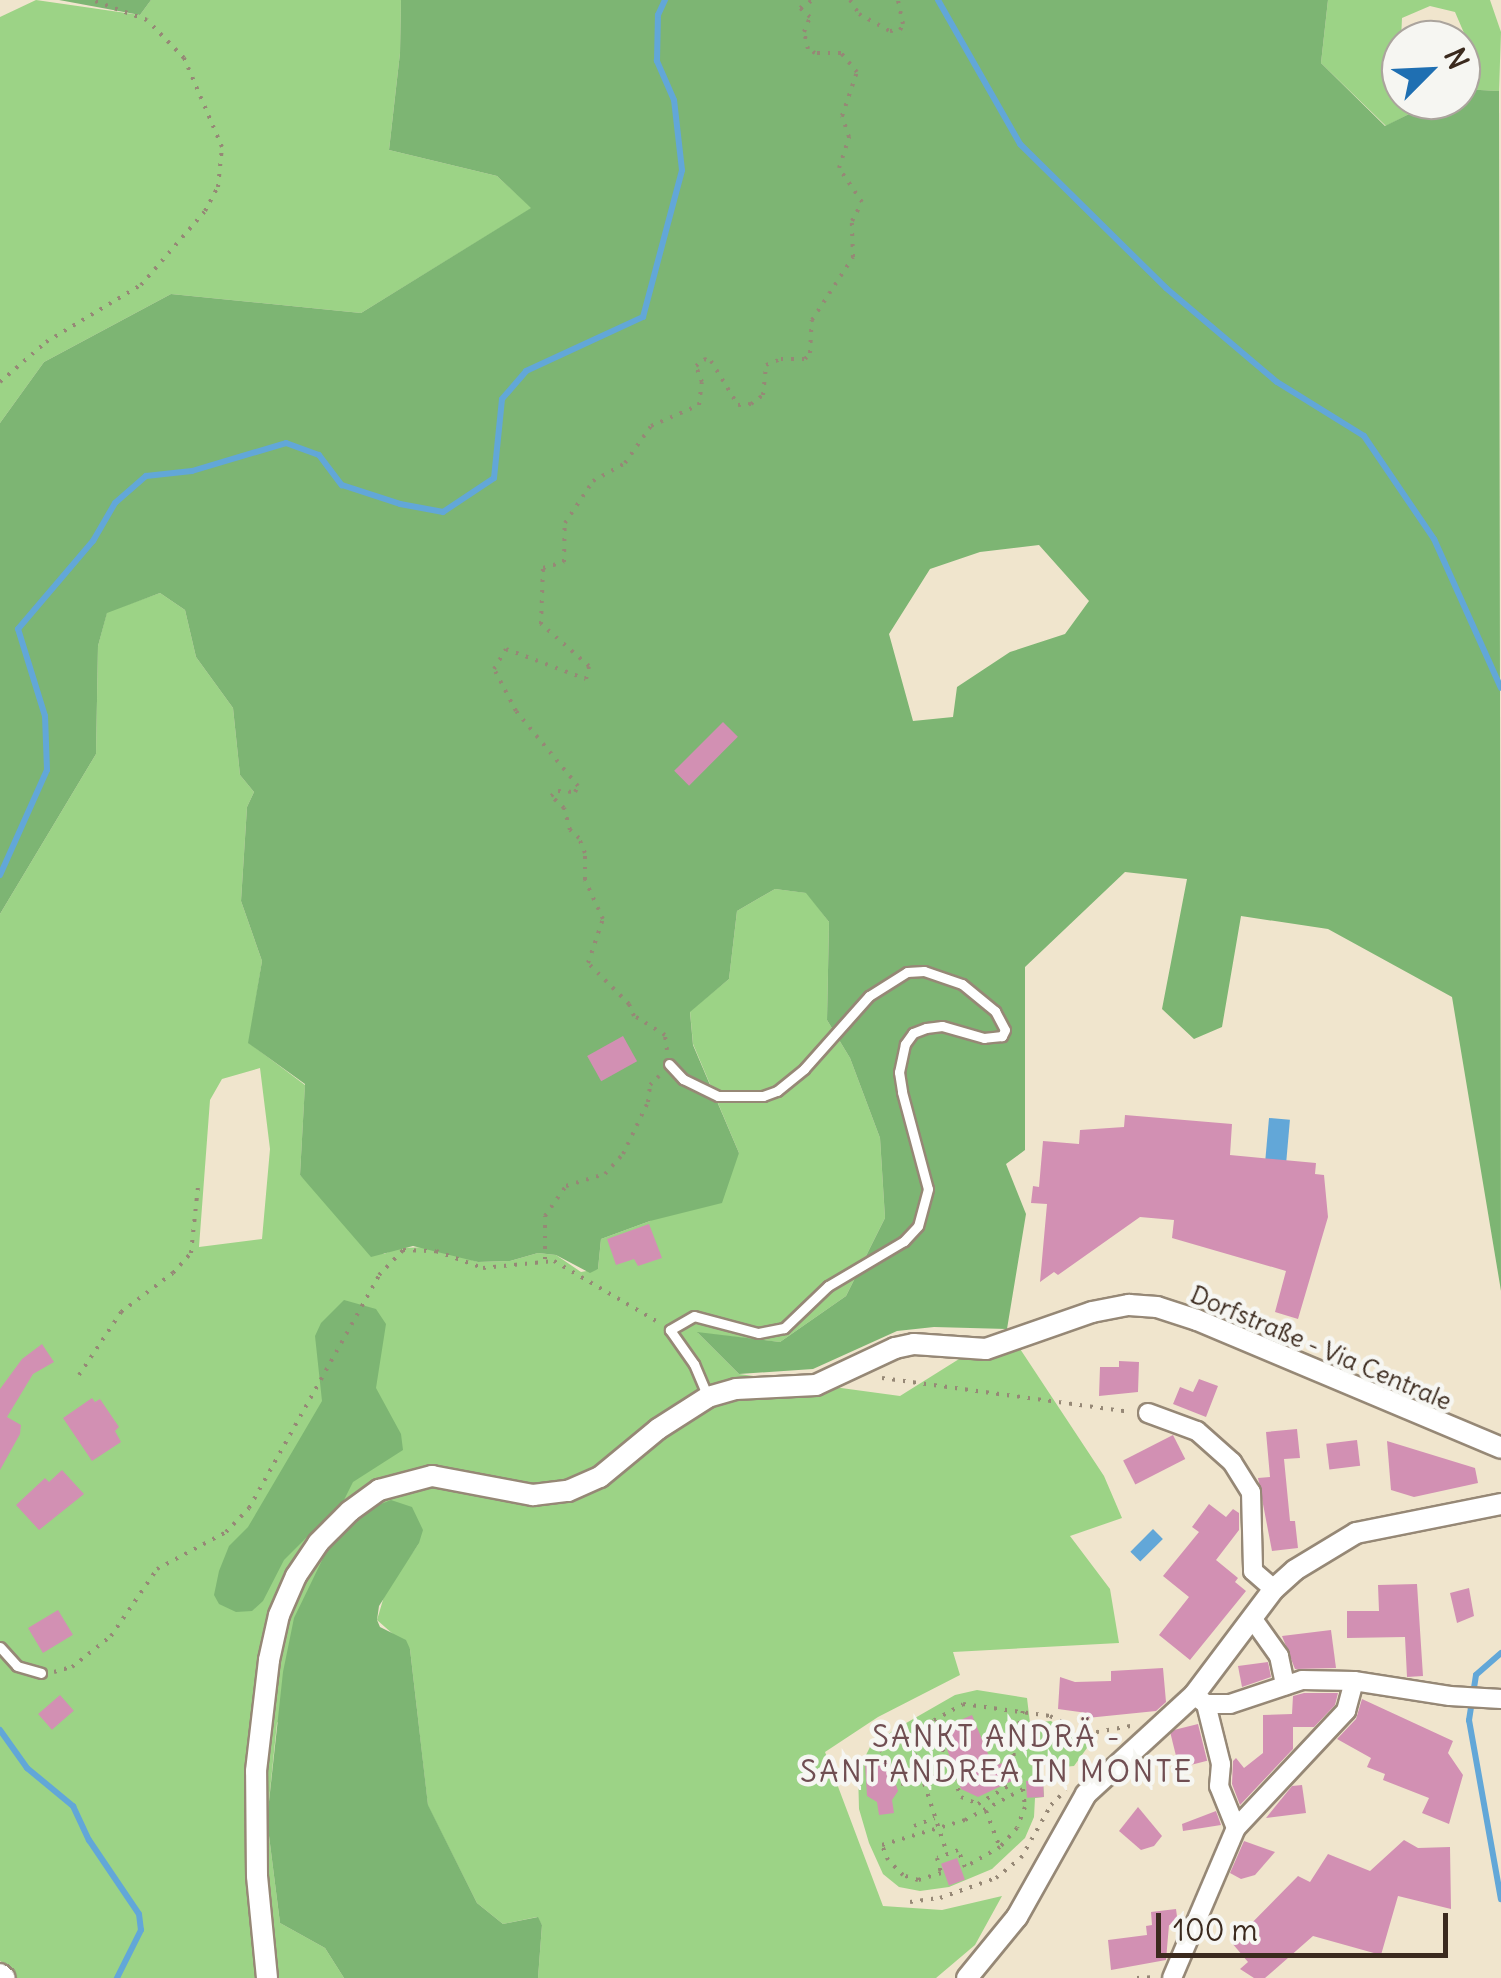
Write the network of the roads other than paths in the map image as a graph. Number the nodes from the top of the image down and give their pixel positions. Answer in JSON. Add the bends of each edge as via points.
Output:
{"nodes":[{"id":1,"x":670,"y":1064,"type":"road end"},
{"id":2,"x":708,"y":1397,"type":"junction"},
{"id":3,"x":1148,"y":1413,"type":"road end"},
{"id":4,"x":1501,"y":1448,"type":"edge"},
{"id":5,"x":1501,"y":1504,"type":"edge"},
{"id":6,"x":1274,"y":1590,"type":"junction"},
{"id":7,"x":1252,"y":1618,"type":"junction"},
{"id":8,"x":0,"y":1647,"type":"edge"},
{"id":9,"x":41,"y":1673,"type":"road end"},
{"id":10,"x":1354,"y":1681,"type":"junction"},
{"id":11,"x":1285,"y":1685,"type":"junction"},
{"id":12,"x":1500,"y":1699,"type":"edge"},
{"id":13,"x":1200,"y":1700,"type":"junction"},
{"id":14,"x":1236,"y":1828,"type":"junction"},
{"id":15,"x":267,"y":1978,"type":"edge"},
{"id":16,"x":967,"y":1978,"type":"edge"},
{"id":17,"x":1172,"y":1978,"type":"edge"}],
"edges":[{"from":1,"to":2,"type":"lane","via":[[682,1079],[718,1096],[777,1091],[869,996],[907,972],[962,984],[995,1011],[1005,1030],[984,1038],[926,1028],[905,1044],[902,1092],[928,1189],[918,1226],[904,1241],[828,1286],[784,1328],[758,1333],[694,1316],[670,1330]]},
{"from":2,"to":4,"type":"street","name":"Dorfstraße - Via Centrale","via":[[816,1385],[914,1344],[986,1349],[1129,1305],[1197,1320]]},
{"from":2,"to":15,"type":"street","name":"Dorfstraße - Via Centrale","via":[[600,1477],[568,1491],[534,1494],[458,1478],[409,1479],[350,1511],[318,1543],[279,1615],[269,1660],[256,1772],[256,1876]]},
{"from":3,"to":6,"type":"street","via":[[1197,1431],[1232,1462],[1252,1492],[1253,1571]]},
{"from":5,"to":6,"type":"street","via":[[1356,1534],[1316,1554]]},
{"from":6,"to":7,"type":"street"},
{"from":7,"to":11,"type":"street","via":[[1279,1656]]},
{"from":7,"to":13,"type":"street"},
{"from":8,"to":9,"type":"lane","via":[[16,1666]]},
{"from":10,"to":11,"type":"street"},
{"from":10,"to":12,"type":"street"},
{"from":10,"to":14,"type":"street","via":[[1346,1711]]},
{"from":11,"to":13,"type":"street","via":[[1230,1704]]},
{"from":13,"to":14,"type":"street"},
{"from":13,"to":16,"type":"street","via":[[1086,1794],[1017,1917]]},
{"from":14,"to":17,"type":"street"}]}
